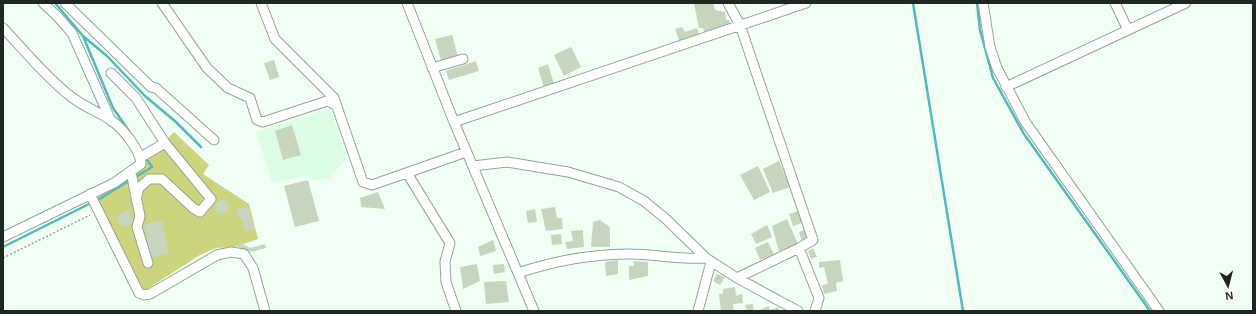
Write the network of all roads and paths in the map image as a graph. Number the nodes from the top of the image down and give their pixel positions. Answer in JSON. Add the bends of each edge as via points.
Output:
{"nodes":[{"id":1,"x":43,"y":3,"type":"edge"},
{"id":2,"x":65,"y":3,"type":"edge"},
{"id":3,"x":162,"y":3,"type":"edge"},
{"id":4,"x":261,"y":3,"type":"edge"},
{"id":5,"x":407,"y":3,"type":"edge"},
{"id":6,"x":728,"y":3,"type":"edge"},
{"id":7,"x":806,"y":3,"type":"edge"},
{"id":8,"x":983,"y":3,"type":"edge"},
{"id":9,"x":1115,"y":3,"type":"edge"},
{"id":10,"x":1186,"y":3,"type":"edge"},
{"id":11,"x":740,"y":25,"type":"junction"},
{"id":12,"x":3,"y":28,"type":"edge"},
{"id":13,"x":1128,"y":30,"type":"junction"},
{"id":14,"x":463,"y":59,"type":"dead end"},
{"id":15,"x":432,"y":68,"type":"junction"},
{"id":16,"x":111,"y":73,"type":"dead end"},
{"id":17,"x":1006,"y":87,"type":"junction"},
{"id":18,"x":336,"y":105,"type":"junction"},
{"id":19,"x":111,"y":121,"type":"junction"},
{"id":20,"x":454,"y":122,"type":"junction"},
{"id":21,"x":214,"y":140,"type":"dead end"},
{"id":22,"x":165,"y":143,"type":"junction"},
{"id":23,"x":466,"y":152,"type":"junction"},
{"id":24,"x":141,"y":157,"type":"junction"},
{"id":25,"x":473,"y":166,"type":"junction"},
{"id":26,"x":131,"y":172,"type":"junction"},
{"id":27,"x":407,"y":173,"type":"junction"},
{"id":28,"x":90,"y":194,"type":"junction"},
{"id":29,"x":136,"y":199,"type":"junction"},
{"id":30,"x":98,"y":210,"type":"junction"},
{"id":31,"x":3,"y":237,"type":"edge"},
{"id":32,"x":799,"y":248,"type":"junction"},
{"id":33,"x":3,"y":258,"type":"edge"},
{"id":34,"x":708,"y":260,"type":"junction"},
{"id":35,"x":148,"y":263,"type":"dead end"},
{"id":36,"x":518,"y":274,"type":"junction"},
{"id":37,"x":737,"y":278,"type":"junction"},
{"id":38,"x":265,"y":311,"type":"edge"},
{"id":39,"x":456,"y":311,"type":"edge"},
{"id":40,"x":534,"y":311,"type":"edge"},
{"id":41,"x":698,"y":311,"type":"edge"},
{"id":42,"x":798,"y":311,"type":"edge"},
{"id":43,"x":815,"y":311,"type":"edge"},
{"id":44,"x":1159,"y":311,"type":"edge"}],
"edges":[{"from":1,"to":19,"type":"street","via":[[72,34]]},
{"from":2,"to":21,"type":"street","via":[[151,87],[156,88]]},
{"from":3,"to":18,"type":"street","via":[[207,68],[228,88],[250,98],[257,120],[263,122],[327,101]]},
{"from":4,"to":18,"type":"street","via":[[275,39],[334,98]]},
{"from":5,"to":15,"type":"street"},
{"from":6,"to":11,"type":"street"},
{"from":7,"to":11,"type":"street"},
{"from":8,"to":17,"type":"street","via":[[990,47]]},
{"from":9,"to":13,"type":"street"},
{"from":10,"to":13,"type":"street"},
{"from":11,"to":20,"type":"street"},
{"from":11,"to":32,"type":"street","via":[[813,240]]},
{"from":12,"to":19,"type":"street","via":[[69,96]]},
{"from":13,"to":17,"type":"street"},
{"from":14,"to":15,"type":"street"},
{"from":15,"to":20,"type":"street"},
{"from":16,"to":22,"type":"street","via":[[136,98]]},
{"from":17,"to":44,"type":"street","via":[[1026,123]]},
{"from":18,"to":27,"type":"street","via":[[364,182],[372,185]]},
{"from":19,"to":24,"type":"street","via":[[129,139]]},
{"from":20,"to":23,"type":"street"},
{"from":22,"to":24,"type":"street"},
{"from":22,"to":29,"type":"street","via":[[211,199],[200,212],[162,179],[149,179],[139,188]]},
{"from":23,"to":25,"type":"street"},
{"from":23,"to":27,"type":"street"},
{"from":24,"to":26,"type":"street","via":[[141,164]]},
{"from":25,"to":34,"type":"street","via":[[507,162],[568,172],[619,187],[644,201],[666,219]]},
{"from":25,"to":36,"type":"street"},
{"from":26,"to":28,"type":"street"},
{"from":26,"to":29,"type":"street"},
{"from":27,"to":39,"type":"street","via":[[450,243],[445,262],[446,282]]},
{"from":28,"to":30,"type":"street"},
{"from":28,"to":31,"type":"street"},
{"from":29,"to":35,"type":"street","via":[[140,216],[137,227]]},
{"from":30,"to":33,"type":"path"},
{"from":30,"to":38,"type":"street","via":[[139,293],[150,294],[217,255],[230,252],[244,254],[253,268]]},
{"from":32,"to":37,"type":"street"},
{"from":32,"to":43,"type":"street","via":[[819,298]]},
{"from":34,"to":36,"type":"street","via":[[630,254],[592,256],[547,264]]},
{"from":34,"to":37,"type":"street"},
{"from":34,"to":41,"type":"street"},
{"from":36,"to":40,"type":"street"},
{"from":37,"to":42,"type":"street"}]}
